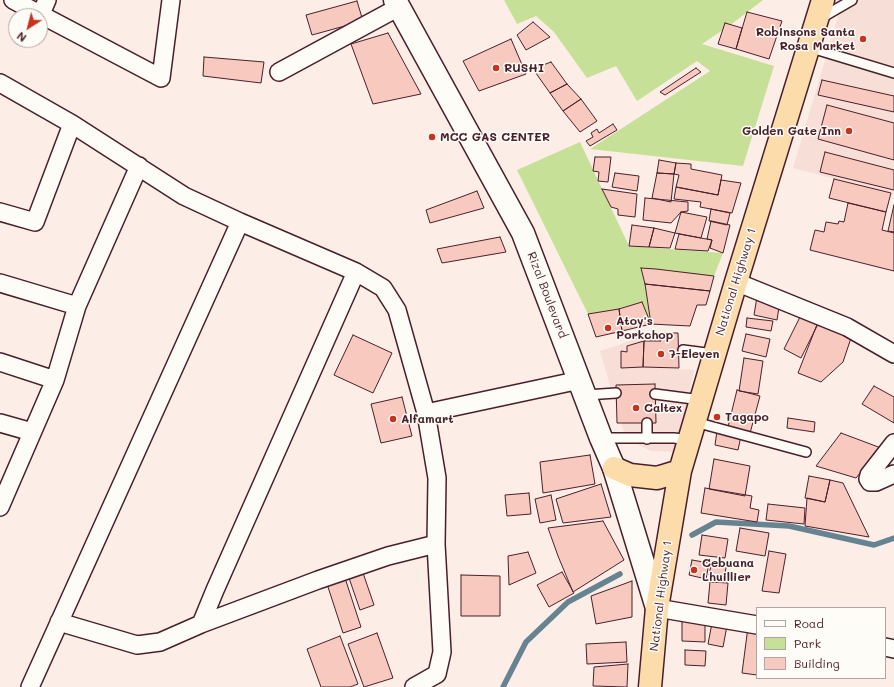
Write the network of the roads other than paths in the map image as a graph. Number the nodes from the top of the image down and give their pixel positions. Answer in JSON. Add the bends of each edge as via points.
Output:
{"nodes":[{"id":1,"x":13,"y":0,"type":"edge"},
{"id":2,"x":171,"y":0,"type":"edge"},
{"id":3,"x":823,"y":0,"type":"edge"},
{"id":4,"x":852,"y":0,"type":"edge"},
{"id":5,"x":397,"y":4,"type":"edge"},
{"id":6,"x":44,"y":7,"type":"edge"},
{"id":7,"x":816,"y":20,"type":"junction"},
{"id":8,"x":808,"y":47,"type":"junction"},
{"id":9,"x":279,"y":72,"type":"dead end"},
{"id":10,"x":894,"y":73,"type":"edge"},
{"id":11,"x":0,"y":83,"type":"edge"},
{"id":12,"x":72,"y":124,"type":"junction"},
{"id":13,"x":139,"y":166,"type":"junction"},
{"id":14,"x":0,"y":212,"type":"edge"},
{"id":15,"x":240,"y":222,"type":"junction"},
{"id":16,"x":356,"y":272,"type":"junction"},
{"id":17,"x":736,"y":282,"type":"junction"},
{"id":18,"x":0,"y":283,"type":"edge"},
{"id":19,"x":77,"y":306,"type":"junction"},
{"id":20,"x":683,"y":350,"type":"dead end"},
{"id":21,"x":714,"y":354,"type":"junction"},
{"id":22,"x":894,"y":354,"type":"edge"},
{"id":23,"x":0,"y":362,"type":"edge"},
{"id":24,"x":56,"y":380,"type":"junction"},
{"id":25,"x":583,"y":387,"type":"junction"},
{"id":26,"x":616,"y":393,"type":"dead end"},
{"id":27,"x":655,"y":394,"type":"dead end"},
{"id":28,"x":700,"y":400,"type":"junction"},
{"id":29,"x":426,"y":413,"type":"junction"},
{"id":30,"x":0,"y":423,"type":"edge"},
{"id":31,"x":647,"y":423,"type":"dead end"},
{"id":32,"x":691,"y":431,"type":"junction"},
{"id":33,"x":32,"y":432,"type":"junction"},
{"id":34,"x":601,"y":438,"type":"junction"},
{"id":35,"x":647,"y":438,"type":"junction"},
{"id":36,"x":894,"y":443,"type":"edge"},
{"id":37,"x":806,"y":452,"type":"dead end"},
{"id":38,"x":614,"y":468,"type":"junction"},
{"id":39,"x":680,"y":472,"type":"junction"},
{"id":40,"x":894,"y":474,"type":"edge"},
{"id":41,"x":0,"y":507,"type":"edge"},
{"id":42,"x":436,"y":544,"type":"junction"},
{"id":43,"x":657,"y":608,"type":"junction"},
{"id":44,"x":59,"y":622,"type":"junction"},
{"id":45,"x":201,"y":624,"type":"junction"},
{"id":46,"x":756,"y":625,"type":"edge"},
{"id":47,"x":30,"y":687,"type":"edge"},
{"id":48,"x":414,"y":687,"type":"edge"},
{"id":49,"x":650,"y":687,"type":"edge"}],
"edges":[{"from":1,"to":6,"type":"street"},
{"from":2,"to":6,"type":"street","via":[[161,78]]},
{"from":3,"to":7,"type":"highway","name":"National Highway 1"},
{"from":4,"to":7,"type":"lane"},
{"from":5,"to":9,"type":"street"},
{"from":5,"to":25,"type":"main road","name":"Rizal Boulevard","via":[[523,233]]},
{"from":7,"to":8,"type":"highway","name":"National Highway 1"},
{"from":8,"to":10,"type":"lane"},
{"from":8,"to":17,"type":"highway","name":"National Highway 1"},
{"from":11,"to":12,"type":"street"},
{"from":12,"to":13,"type":"street"},
{"from":12,"to":14,"type":"street","via":[[35,222]]},
{"from":13,"to":15,"type":"street","via":[[184,196]]},
{"from":13,"to":19,"type":"street"},
{"from":15,"to":16,"type":"street"},
{"from":15,"to":44,"type":"street"},
{"from":16,"to":29,"type":"street","via":[[383,288],[397,310]]},
{"from":16,"to":45,"type":"street"},
{"from":17,"to":21,"type":"highway","name":"National Highway 1"},
{"from":17,"to":22,"type":"street","via":[[847,327]]},
{"from":18,"to":19,"type":"street"},
{"from":19,"to":24,"type":"street"},
{"from":20,"to":21,"type":"lane"},
{"from":21,"to":28,"type":"highway","name":"National Highway 1"},
{"from":23,"to":24,"type":"street"},
{"from":24,"to":33,"type":"street"},
{"from":25,"to":26,"type":"lane"},
{"from":25,"to":29,"type":"street"},
{"from":25,"to":34,"type":"main road","name":"Rizal Boulevard"},
{"from":27,"to":28,"type":"lane"},
{"from":28,"to":32,"type":"highway","name":"National Highway 1"},
{"from":29,"to":42,"type":"street","via":[[437,478]]},
{"from":30,"to":33,"type":"street"},
{"from":31,"to":35,"type":"lane"},
{"from":32,"to":35,"type":"lane","via":[[674,438]]},
{"from":32,"to":37,"type":"lane"},
{"from":32,"to":39,"type":"highway","name":"National Highway 1"},
{"from":33,"to":41,"type":"street"},
{"from":34,"to":35,"type":"lane"},
{"from":34,"to":38,"type":"main road","name":"Rizal Boulevard"},
{"from":36,"to":40,"type":"street","via":[[868,479],[872,483]]},
{"from":38,"to":39,"type":"highway","via":[[630,475],[657,478]]},
{"from":38,"to":43,"type":"main road","name":"Rizal Boulevard"},
{"from":39,"to":43,"type":"highway","name":"National Highway 1"},
{"from":42,"to":45,"type":"street","via":[[318,580]]},
{"from":42,"to":48,"type":"street","via":[[442,652],[437,674]]},
{"from":43,"to":46,"type":"street"},
{"from":43,"to":49,"type":"highway","name":"National Highway 1"},
{"from":44,"to":45,"type":"street","via":[[136,645],[160,642]]},
{"from":44,"to":47,"type":"street"}]}
